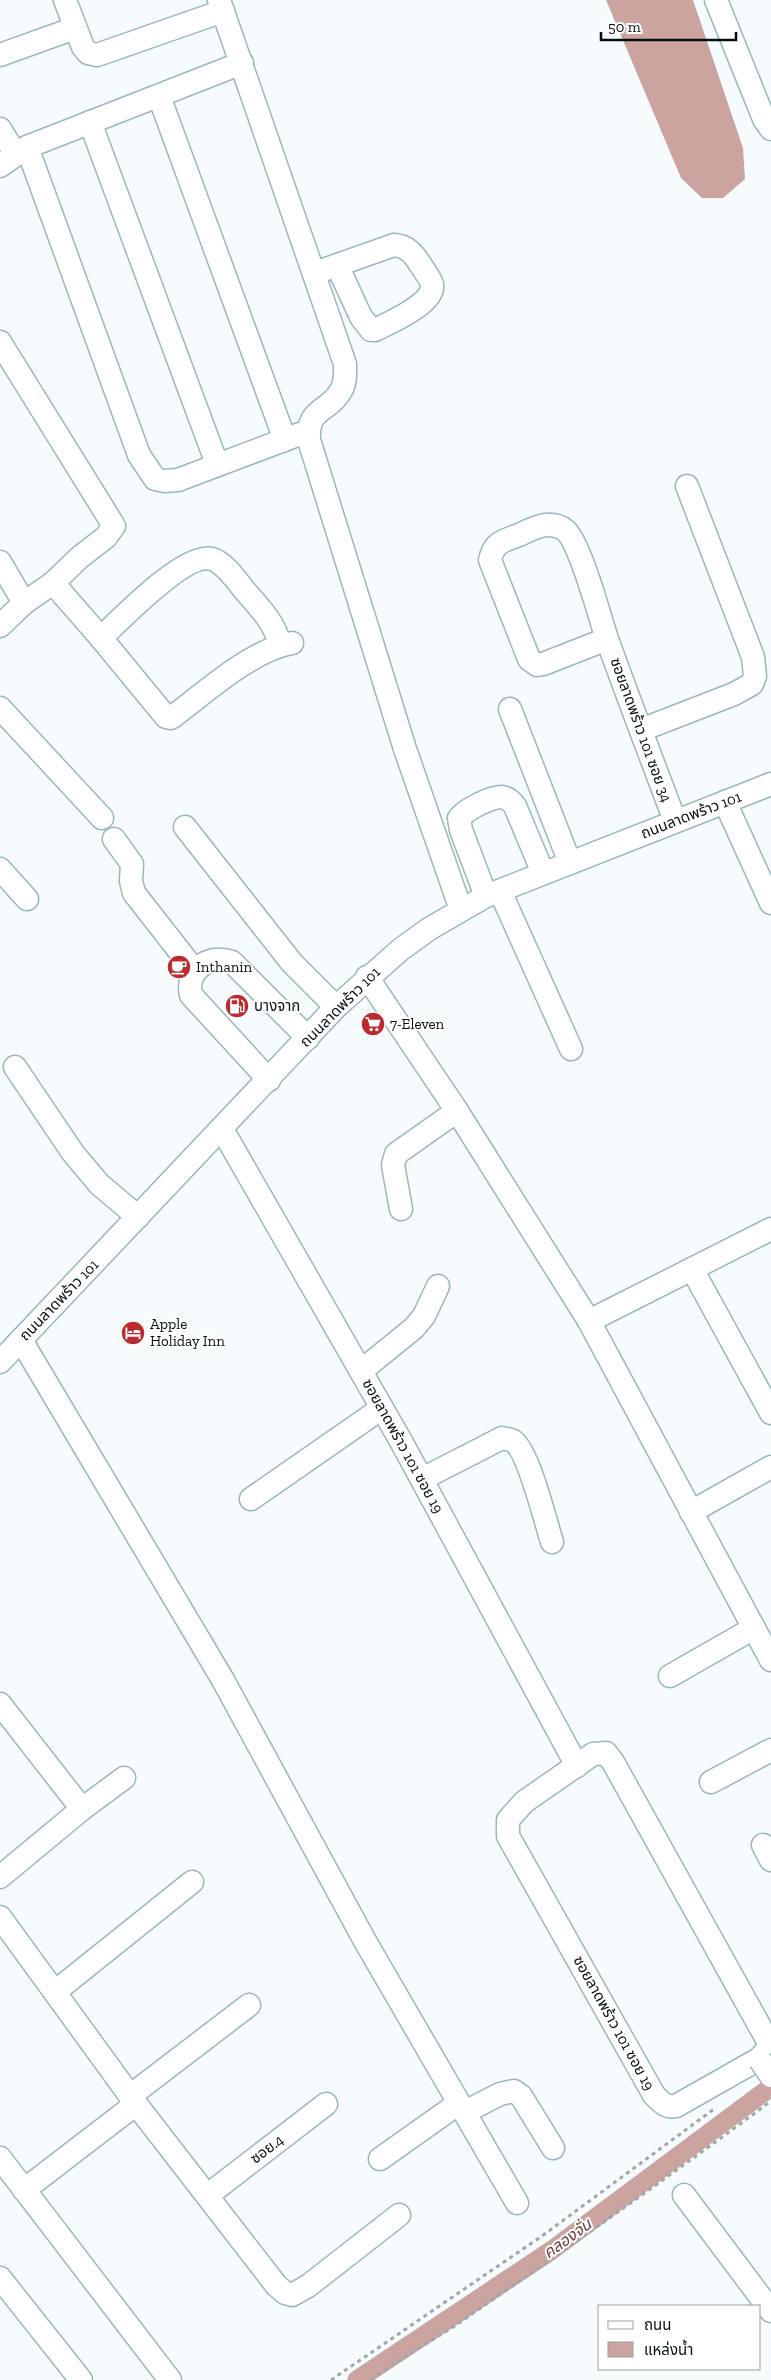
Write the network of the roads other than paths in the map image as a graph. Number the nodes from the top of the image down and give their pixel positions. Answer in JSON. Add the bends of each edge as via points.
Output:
{"nodes":[{"id":1,"x":66,"y":0,"type":"edge"},
{"id":2,"x":716,"y":0,"type":"edge"},
{"id":3,"x":221,"y":5,"type":"edge"},
{"id":4,"x":75,"y":28,"type":"junction"},
{"id":5,"x":0,"y":55,"type":"edge"},
{"id":6,"x":242,"y":64,"type":"junction"},
{"id":7,"x":159,"y":96,"type":"junction"},
{"id":8,"x":90,"y":122,"type":"junction"},
{"id":9,"x":768,"y":124,"type":"edge"},
{"id":10,"x":0,"y":129,"type":"edge"},
{"id":11,"x":14,"y":156,"type":"edge"},
{"id":12,"x":337,"y":265,"type":"dead end"},
{"id":13,"x":315,"y":273,"type":"junction"},
{"id":14,"x":0,"y":342,"type":"edge"},
{"id":15,"x":308,"y":431,"type":"junction"},
{"id":16,"x":285,"y":440,"type":"junction"},
{"id":17,"x":217,"y":464,"type":"junction"},
{"id":18,"x":687,"y":486,"type":"dead end"},
{"id":19,"x":0,"y":562,"type":"edge"},
{"id":20,"x":53,"y":583,"type":"junction"},
{"id":21,"x":24,"y":603,"type":"junction"},
{"id":22,"x":0,"y":626,"type":"edge"},
{"id":23,"x":101,"y":638,"type":"junction"},
{"id":24,"x":607,"y":639,"type":"junction"},
{"id":25,"x":0,"y":708,"type":"edge"},
{"id":26,"x":510,"y":709,"type":"dead end"},
{"id":27,"x":641,"y":730,"type":"junction"},
{"id":28,"x":771,"y":784,"type":"edge"},
{"id":29,"x":725,"y":802,"type":"junction"},
{"id":30,"x":102,"y":818,"type":"dead end"},
{"id":31,"x":674,"y":821,"type":"junction"},
{"id":32,"x":185,"y":827,"type":"dead end"},
{"id":33,"x":114,"y":839,"type":"dead end"},
{"id":34,"x":570,"y":863,"type":"junction"},
{"id":35,"x":0,"y":869,"type":"edge"},
{"id":36,"x":543,"y":873,"type":"junction"},
{"id":37,"x":493,"y":894,"type":"junction"},
{"id":38,"x":27,"y":899,"type":"dead end"},
{"id":39,"x":771,"y":903,"type":"edge"},
{"id":40,"x":461,"y":910,"type":"junction"},
{"id":41,"x":195,"y":971,"type":"junction"},
{"id":42,"x":367,"y":977,"type":"junction"},
{"id":43,"x":336,"y":1007,"type":"junction"},
{"id":44,"x":308,"y":1038,"type":"junction"},
{"id":45,"x":571,"y":1049,"type":"dead end"},
{"id":46,"x":14,"y":1067,"type":"dead end"},
{"id":47,"x":269,"y":1080,"type":"junction"},
{"id":48,"x":456,"y":1111,"type":"junction"},
{"id":49,"x":222,"y":1129,"type":"junction"},
{"id":50,"x":401,"y":1209,"type":"dead end"},
{"id":51,"x":138,"y":1217,"type":"junction"},
{"id":52,"x":771,"y":1229,"type":"edge"},
{"id":53,"x":692,"y":1269,"type":"junction"},
{"id":54,"x":438,"y":1286,"type":"dead end"},
{"id":55,"x":589,"y":1321,"type":"junction"},
{"id":56,"x":21,"y":1340,"type":"junction"},
{"id":57,"x":0,"y":1362,"type":"edge"},
{"id":58,"x":361,"y":1370,"type":"junction"},
{"id":59,"x":382,"y":1408,"type":"junction"},
{"id":60,"x":771,"y":1413,"type":"edge"},
{"id":61,"x":771,"y":1467,"type":"edge"},
{"id":62,"x":422,"y":1479,"type":"junction"},
{"id":63,"x":251,"y":1499,"type":"dead end"},
{"id":64,"x":692,"y":1512,"type":"junction"},
{"id":65,"x":552,"y":1542,"type":"dead end"},
{"id":66,"x":754,"y":1628,"type":"junction"},
{"id":67,"x":771,"y":1660,"type":"edge"},
{"id":68,"x":670,"y":1676,"type":"dead end"},
{"id":69,"x":0,"y":1704,"type":"edge"},
{"id":70,"x":771,"y":1750,"type":"edge"},
{"id":71,"x":577,"y":1766,"type":"junction"},
{"id":72,"x":124,"y":1778,"type":"dead end"},
{"id":73,"x":711,"y":1782,"type":"dead end"},
{"id":74,"x":82,"y":1809,"type":"junction"},
{"id":75,"x":0,"y":1877,"type":"edge"},
{"id":76,"x":192,"y":1882,"type":"dead end"},
{"id":77,"x":0,"y":1917,"type":"edge"},
{"id":78,"x":56,"y":1991,"type":"junction"},
{"id":79,"x":249,"y":2005,"type":"dead end"},
{"id":80,"x":763,"y":2065,"type":"edge"},
{"id":81,"x":133,"y":2100,"type":"junction"},
{"id":82,"x":326,"y":2104,"type":"dead end"},
{"id":83,"x":462,"y":2108,"type":"junction"},
{"id":84,"x":553,"y":2148,"type":"dead end"},
{"id":85,"x":0,"y":2158,"type":"edge"},
{"id":86,"x":380,"y":2159,"type":"dead end"},
{"id":87,"x":24,"y":2190,"type":"junction"},
{"id":88,"x":208,"y":2195,"type":"junction"},
{"id":89,"x":684,"y":2195,"type":"dead end"},
{"id":90,"x":517,"y":2203,"type":"dead end"},
{"id":91,"x":399,"y":2215,"type":"dead end"},
{"id":92,"x":0,"y":2278,"type":"edge"},
{"id":93,"x":7,"y":2302,"type":"edge"},
{"id":94,"x":771,"y":2312,"type":"edge"},
{"id":95,"x":81,"y":2380,"type":"edge"},
{"id":96,"x":170,"y":2380,"type":"edge"}],
"edges":[{"from":1,"to":4,"type":"street"},
{"from":2,"to":9,"type":"street"},
{"from":3,"to":4,"type":"street","via":[[97,55],[86,50]]},
{"from":3,"to":6,"type":"street"},
{"from":4,"to":5,"type":"street"},
{"from":6,"to":7,"type":"street"},
{"from":6,"to":13,"type":"street"},
{"from":7,"to":8,"type":"street"},
{"from":7,"to":16,"type":"street"},
{"from":8,"to":11,"type":"street"},
{"from":8,"to":17,"type":"street"},
{"from":10,"to":11,"type":"street"},
{"from":11,"to":17,"type":"street","via":[[148,471],[155,479],[165,482]]},
{"from":12,"to":13,"type":"street"},
{"from":13,"to":15,"type":"street","via":[[345,364],[345,381],[340,393],[313,416]]},
{"from":14,"to":20,"type":"street","via":[[114,526],[106,537]]},
{"from":15,"to":16,"type":"street"},
{"from":15,"to":40,"type":"street","via":[[405,749]]},
{"from":16,"to":17,"type":"street"},
{"from":18,"to":27,"type":"street","via":[[753,657],[755,676],[752,684],[734,694]]},
{"from":19,"to":21,"type":"street"},
{"from":20,"to":21,"type":"street"},
{"from":20,"to":23,"type":"street"},
{"from":21,"to":22,"type":"street"},
{"from":23,"to":23,"type":"street","via":[[162,714],[171,718],[245,663],[267,650],[286,644],[267,616],[228,571],[212,559],[198,559],[162,582]]},
{"from":24,"to":24,"type":"street","name":"ซอยลาดพร้าว 101 ซอย 34","via":[[578,552],[567,532],[557,525],[542,525],[499,542],[492,549],[490,560],[529,659],[537,665],[543,664]]},
{"from":24,"to":27,"type":"street","name":"ซอยลาดพร้าว 101 ซอย 34"},
{"from":25,"to":30,"type":"street"},
{"from":26,"to":34,"type":"street"},
{"from":27,"to":31,"type":"street","name":"ซอยลาดพร้าว 101 ซอย 34"},
{"from":28,"to":29,"type":"street","name":"ถนนลาดพร้าว 101"},
{"from":29,"to":31,"type":"street","name":"ถนนลาดพร้าว 101"},
{"from":29,"to":39,"type":"street"},
{"from":31,"to":34,"type":"street","name":"ถนนลาดพร้าว 101"},
{"from":32,"to":43,"type":"street","via":[[292,963]]},
{"from":33,"to":41,"type":"street","via":[[132,864],[134,893]]},
{"from":34,"to":36,"type":"street","name":"ถนนลาดพร้าว 101"},
{"from":35,"to":38,"type":"street"},
{"from":36,"to":37,"type":"street","name":"ถนนลาดพร้าว 101"},
{"from":36,"to":37,"type":"street","via":[[515,806],[509,799],[500,797],[486,802],[459,818],[460,830]]},
{"from":37,"to":40,"type":"street","name":"ถนนลาดพร้าว 101"},
{"from":37,"to":45,"type":"street"},
{"from":40,"to":42,"type":"street","name":"ถนนลาดพร้าว 101","via":[[400,950]]},
{"from":41,"to":44,"type":"street","via":[[218,959],[232,962]]},
{"from":41,"to":47,"type":"street","via":[[191,995]]},
{"from":42,"to":43,"type":"street","name":"ถนนลาดพร้าว 101"},
{"from":42,"to":48,"type":"street"},
{"from":43,"to":44,"type":"street","name":"ถนนลาดพร้าว 101"},
{"from":44,"to":47,"type":"street","name":"ถนนลาดพร้าว 101"},
{"from":46,"to":51,"type":"street","via":[[73,1153],[99,1184]]},
{"from":47,"to":49,"type":"street","name":"ถนนลาดพร้าว 101"},
{"from":48,"to":50,"type":"street","via":[[396,1154],[393,1165]]},
{"from":48,"to":55,"type":"street"},
{"from":49,"to":51,"type":"street","name":"ถนนลาดพร้าว 101"},
{"from":49,"to":58,"type":"street","name":"ซอยลาดพร้าว 101 ซอย 19"},
{"from":51,"to":56,"type":"street","name":"ถนนลาดพร้าว 101"},
{"from":52,"to":53,"type":"street"},
{"from":53,"to":55,"type":"street"},
{"from":53,"to":60,"type":"street"},
{"from":54,"to":58,"type":"street","via":[[424,1316],[414,1328]]},
{"from":55,"to":64,"type":"street"},
{"from":56,"to":57,"type":"street","name":"ถนนลาดพร้าว 101"},
{"from":56,"to":83,"type":"street","via":[[223,1680],[365,1941]]},
{"from":58,"to":59,"type":"street","name":"ซอยลาดพร้าว 101 ซอย 19"},
{"from":59,"to":62,"type":"street","name":"ซอยลาดพร้าว 101 ซอย 19"},
{"from":59,"to":63,"type":"street"},
{"from":61,"to":64,"type":"street"},
{"from":62,"to":65,"type":"street","via":[[502,1438],[513,1441],[522,1451],[529,1469]]},
{"from":62,"to":71,"type":"street","name":"ซอยลาดพร้าว 101 ซอย 19"},
{"from":64,"to":66,"type":"street"},
{"from":66,"to":67,"type":"street"},
{"from":66,"to":68,"type":"street"},
{"from":69,"to":74,"type":"street"},
{"from":70,"to":73,"type":"street"},
{"from":71,"to":80,"type":"street","name":"ซอยลาดพร้าว 101 ซอย 19","via":[[593,1754],[606,1753],[613,1762],[769,2043]]},
{"from":71,"to":80,"type":"street","name":"ซอยลาดพร้าว 101 ซอย 19","via":[[524,1802],[508,1820],[508,1836],[654,2095],[663,2104],[676,2106]]},
{"from":72,"to":74,"type":"street"},
{"from":74,"to":75,"type":"street"},
{"from":76,"to":78,"type":"street"},
{"from":77,"to":78,"type":"street"},
{"from":78,"to":81,"type":"street"},
{"from":79,"to":81,"type":"street"},
{"from":81,"to":87,"type":"street"},
{"from":81,"to":88,"type":"street"},
{"from":82,"to":88,"type":"street","name":"ซอย.4"},
{"from":83,"to":84,"type":"street","via":[[514,2091],[521,2096]]},
{"from":83,"to":86,"type":"street"},
{"from":83,"to":90,"type":"street"},
{"from":85,"to":87,"type":"street"},
{"from":87,"to":96,"type":"street"},
{"from":88,"to":91,"type":"street","via":[[276,2285],[292,2295]]},
{"from":89,"to":94,"type":"street"},
{"from":92,"to":93,"type":"street"},
{"from":93,"to":95,"type":"street"}]}
